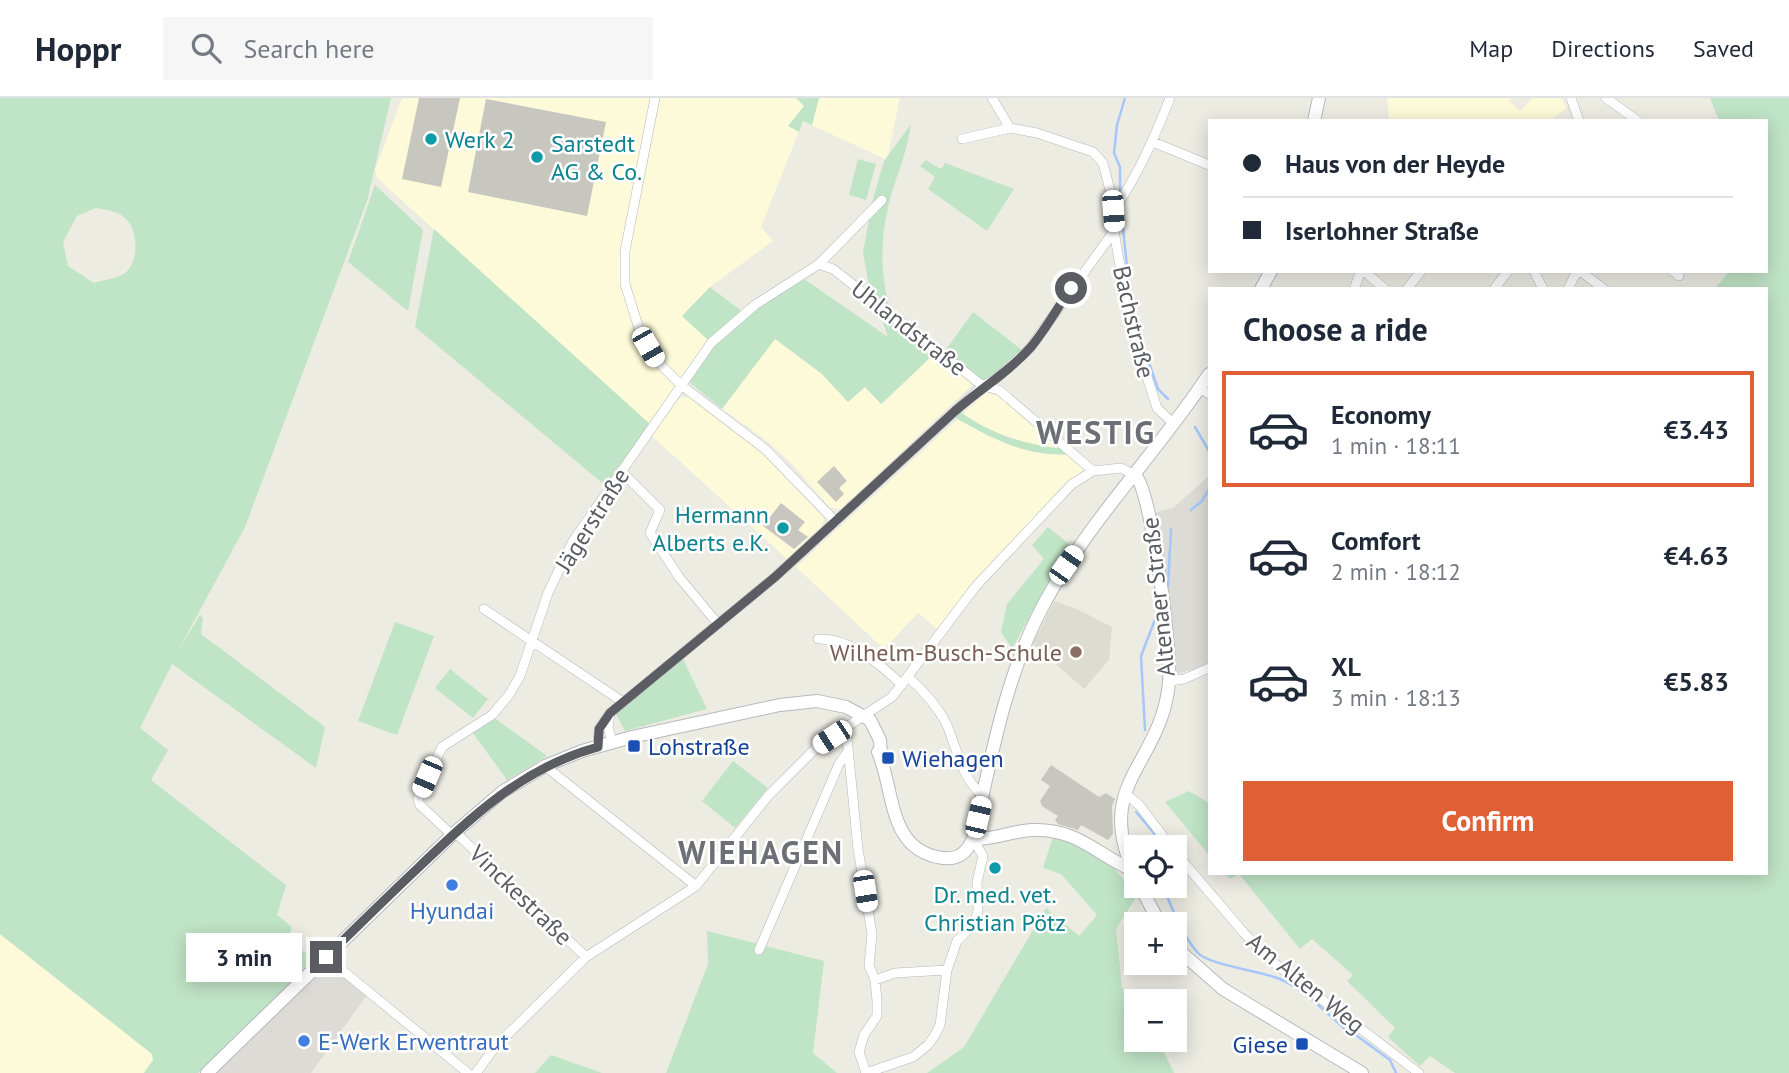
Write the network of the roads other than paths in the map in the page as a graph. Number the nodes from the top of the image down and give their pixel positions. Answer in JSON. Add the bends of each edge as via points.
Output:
{"nodes":[{"id":1,"x":655,"y":98,"type":"edge"},
{"id":2,"x":992,"y":98,"type":"edge"},
{"id":3,"x":1170,"y":98,"type":"edge"},
{"id":4,"x":1319,"y":98,"type":"edge"},
{"id":5,"x":1571,"y":98,"type":"edge"},
{"id":6,"x":1609,"y":99,"type":"edge"},
{"id":7,"x":1314,"y":119,"type":"edge"},
{"id":8,"x":1577,"y":119,"type":"edge"},
{"id":9,"x":1634,"y":119,"type":"edge"},
{"id":10,"x":1010,"y":128,"type":"junction"},
{"id":11,"x":962,"y":139,"type":"dead end"},
{"id":12,"x":1153,"y":142,"type":"junction"},
{"id":13,"x":1208,"y":165,"type":"edge"},
{"id":14,"x":882,"y":200,"type":"dead end"},
{"id":15,"x":1113,"y":211,"type":"junction"},
{"id":16,"x":1114,"y":231,"type":"junction"},
{"id":17,"x":819,"y":264,"type":"junction"},
{"id":18,"x":1365,"y":273,"type":"edge"},
{"id":19,"x":1419,"y":273,"type":"edge"},
{"id":20,"x":1506,"y":273,"type":"edge"},
{"id":21,"x":1581,"y":273,"type":"edge"},
{"id":22,"x":1383,"y":287,"type":"edge"},
{"id":23,"x":1409,"y":287,"type":"edge"},
{"id":24,"x":1496,"y":287,"type":"edge"},
{"id":25,"x":1601,"y":287,"type":"edge"},
{"id":26,"x":681,"y":385,"type":"junction"},
{"id":27,"x":983,"y":386,"type":"junction"},
{"id":28,"x":1204,"y":391,"type":"edge"},
{"id":29,"x":1174,"y":424,"type":"junction"},
{"id":30,"x":621,"y":471,"type":"junction"},
{"id":31,"x":1093,"y":471,"type":"junction"},
{"id":32,"x":1135,"y":475,"type":"junction"},
{"id":33,"x":836,"y":522,"type":"junction"},
{"id":34,"x":484,"y":609,"type":"dead end"},
{"id":35,"x":718,"y":624,"type":"junction"},
{"id":36,"x":818,"y":639,"type":"dead end"},
{"id":37,"x":531,"y":640,"type":"junction"},
{"id":38,"x":1208,"y":668,"type":"edge"},
{"id":39,"x":908,"y":677,"type":"junction"},
{"id":40,"x":1170,"y":681,"type":"junction"},
{"id":41,"x":902,"y":685,"type":"junction"},
{"id":42,"x":623,"y":702,"type":"junction"},
{"id":43,"x":610,"y":713,"type":"junction"},
{"id":44,"x":864,"y":717,"type":"junction"},
{"id":45,"x":846,"y":728,"type":"junction"},
{"id":46,"x":612,"y":743,"type":"junction"},
{"id":47,"x":598,"y":747,"type":"junction"},
{"id":48,"x":848,"y":751,"type":"junction"},
{"id":49,"x":545,"y":766,"type":"junction"},
{"id":50,"x":1125,"y":792,"type":"junction"},
{"id":51,"x":983,"y":795,"type":"junction"},
{"id":52,"x":454,"y":834,"type":"junction"},
{"id":53,"x":1162,"y":835,"type":"edge"},
{"id":54,"x":973,"y":839,"type":"junction"},
{"id":55,"x":1124,"y":840,"type":"edge"},
{"id":56,"x":1187,"y":866,"type":"edge"},
{"id":57,"x":1124,"y":867,"type":"edge"},
{"id":58,"x":696,"y":886,"type":"junction"},
{"id":59,"x":759,"y":950,"type":"dead end"},
{"id":60,"x":326,"y":957,"type":"junction"},
{"id":61,"x":586,"y":957,"type":"junction"},
{"id":62,"x":1187,"y":957,"type":"edge"},
{"id":63,"x":947,"y":970,"type":"junction"},
{"id":64,"x":875,"y":980,"type":"junction"},
{"id":65,"x":206,"y":1073,"type":"edge"},
{"id":66,"x":468,"y":1073,"type":"edge"},
{"id":67,"x":476,"y":1073,"type":"edge"},
{"id":68,"x":866,"y":1073,"type":"edge"},
{"id":69,"x":1362,"y":1073,"type":"edge"},
{"id":70,"x":1419,"y":1073,"type":"edge"}],
"edges":[{"from":1,"to":26,"type":"street","via":[[625,251],[625,284],[640,332],[657,361]]},
{"from":2,"to":10,"type":"street"},
{"from":3,"to":12,"type":"street"},
{"from":4,"to":7,"type":"main road"},
{"from":5,"to":8,"type":"street"},
{"from":6,"to":9,"type":"street"},
{"from":10,"to":11,"type":"street"},
{"from":10,"to":15,"type":"street","name":"Bachstraße","via":[[1051,136],[1093,152],[1105,170]]},
{"from":12,"to":13,"type":"street"},
{"from":12,"to":15,"type":"street"},
{"from":14,"to":17,"type":"street","name":"Jägerstraße"},
{"from":15,"to":16,"type":"street","name":"Bachstraße"},
{"from":16,"to":27,"type":"street","via":[[1030,348]]},
{"from":16,"to":29,"type":"street","name":"Bachstraße","via":[[1130,324],[1157,408]]},
{"from":17,"to":26,"type":"street","name":"Jägerstraße","via":[[755,305],[711,343]]},
{"from":17,"to":27,"type":"street","name":"Uhlandstraße","via":[[833,269]]},
{"from":18,"to":22,"type":"street"},
{"from":19,"to":23,"type":"street"},
{"from":20,"to":24,"type":"street"},
{"from":21,"to":25,"type":"street"},
{"from":26,"to":30,"type":"street","name":"Jägerstraße"},
{"from":26,"to":33,"type":"street","via":[[765,449]]},
{"from":27,"to":31,"type":"street","name":"Uhlandstraße","via":[[999,390]]},
{"from":27,"to":33,"type":"street"},
{"from":28,"to":29,"type":"main road"},
{"from":29,"to":32,"type":"main road"},
{"from":30,"to":35,"type":"street","via":[[660,510],[650,533]]},
{"from":30,"to":37,"type":"street","name":"Jägerstraße","via":[[573,541]]},
{"from":31,"to":32,"type":"street","via":[[1121,468]]},
{"from":31,"to":39,"type":"street","via":[[1072,484],[976,586]]},
{"from":32,"to":40,"type":"main road","name":"Altenaer Straße","via":[[1143,486],[1150,520]]},
{"from":32,"to":51,"type":"main road","via":[[1066,565],[1033,625],[1009,687]]},
{"from":33,"to":35,"type":"street"},
{"from":34,"to":37,"type":"street"},
{"from":35,"to":42,"type":"street"},
{"from":36,"to":41,"type":"street","via":[[871,657]]},
{"from":37,"to":42,"type":"street"},
{"from":37,"to":52,"type":"street","name":"Jägerstraße","via":[[509,695],[492,715],[442,747],[418,799]]},
{"from":38,"to":40,"type":"street"},
{"from":39,"to":41,"type":"street"},
{"from":39,"to":51,"type":"street","via":[[929,695],[946,723],[969,782]]},
{"from":40,"to":50,"type":"main road","name":"Altenaer Straße","via":[[1162,719]]},
{"from":41,"to":44,"type":"street"},
{"from":42,"to":43,"type":"street"},
{"from":43,"to":46,"type":"street"},
{"from":43,"to":47,"type":"street","via":[[599,729]]},
{"from":44,"to":45,"type":"street"},
{"from":44,"to":46,"type":"main road","via":[[830,702],[792,703]]},
{"from":44,"to":54,"type":"main road","via":[[904,835],[932,855],[951,858],[965,853]]},
{"from":45,"to":48,"type":"street"},
{"from":45,"to":58,"type":"street","via":[[819,745],[768,796]]},
{"from":46,"to":47,"type":"main road"},
{"from":47,"to":49,"type":"main road"},
{"from":48,"to":59,"type":"street"},
{"from":48,"to":64,"type":"street","via":[[872,934],[869,966]]},
{"from":49,"to":52,"type":"main road","via":[[502,792]]},
{"from":49,"to":58,"type":"street"},
{"from":50,"to":53,"type":"street","name":"Am Alten Weg"},
{"from":50,"to":55,"type":"main road","name":"Altenaer Straße","via":[[1120,826]]},
{"from":51,"to":54,"type":"main road"},
{"from":52,"to":60,"type":"main road"},
{"from":52,"to":61,"type":"street","name":"Vinckestraße"},
{"from":54,"to":57,"type":"main road","via":[[1014,831],[1060,833],[1088,842]]},
{"from":54,"to":63,"type":"street","via":[[983,856],[978,909],[975,923],[957,941]]},
{"from":56,"to":70,"type":"street","name":"Am Alten Weg","via":[[1269,959]]},
{"from":58,"to":61,"type":"street"},
{"from":60,"to":65,"type":"main road"},
{"from":60,"to":66,"type":"street"},
{"from":61,"to":67,"type":"street"},
{"from":62,"to":69,"type":"main road","via":[[1223,989]]},
{"from":63,"to":64,"type":"street","via":[[895,973]]},
{"from":63,"to":68,"type":"street","via":[[940,1025],[928,1045],[913,1057]]},
{"from":64,"to":68,"type":"street","via":[[877,1016],[859,1052]]}]}
